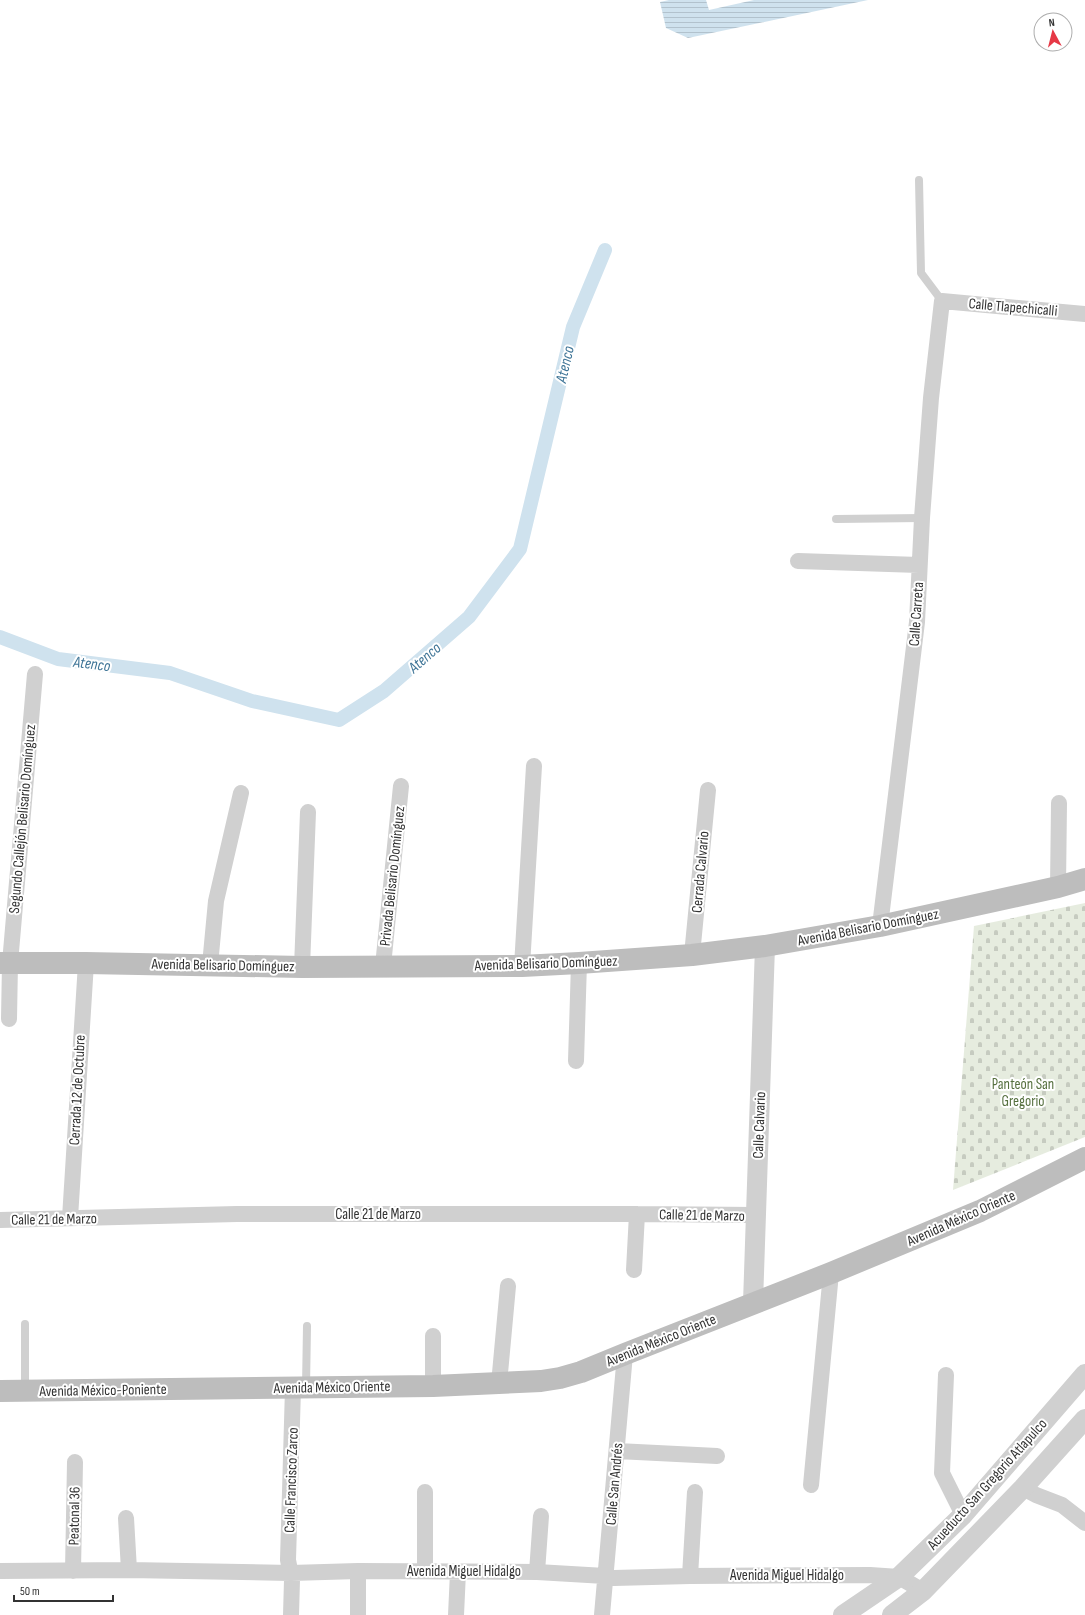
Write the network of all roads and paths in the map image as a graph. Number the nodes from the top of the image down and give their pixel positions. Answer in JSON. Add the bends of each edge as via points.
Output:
{"nodes":[{"id":1,"x":919,"y":180,"type":"dead end"},
{"id":2,"x":942,"y":301,"type":"junction"},
{"id":3,"x":1085,"y":314,"type":"edge"},
{"id":4,"x":922,"y":518,"type":"junction"},
{"id":5,"x":836,"y":519,"type":"dead end"},
{"id":6,"x":798,"y":561,"type":"dead end"},
{"id":7,"x":920,"y":565,"type":"junction"},
{"id":8,"x":35,"y":674,"type":"dead end"},
{"id":9,"x":534,"y":766,"type":"dead end"},
{"id":10,"x":401,"y":786,"type":"dead end"},
{"id":11,"x":708,"y":790,"type":"dead end"},
{"id":12,"x":241,"y":793,"type":"dead end"},
{"id":13,"x":1059,"y":803,"type":"dead end"},
{"id":14,"x":308,"y":812,"type":"dead end"},
{"id":15,"x":1085,"y":878,"type":"edge"},
{"id":16,"x":1058,"y":887,"type":"junction"},
{"id":17,"x":880,"y":926,"type":"junction"},
{"id":18,"x":765,"y":946,"type":"junction"},
{"id":19,"x":692,"y":955,"type":"junction"},
{"id":20,"x":5,"y":963,"type":"edge"},
{"id":21,"x":86,"y":963,"type":"junction"},
{"id":22,"x":579,"y":963,"type":"junction"},
{"id":23,"x":210,"y":965,"type":"junction"},
{"id":24,"x":383,"y":966,"type":"junction"},
{"id":25,"x":522,"y":966,"type":"junction"},
{"id":26,"x":302,"y":967,"type":"junction"},
{"id":27,"x":9,"y":1019,"type":"dead end"},
{"id":28,"x":576,"y":1061,"type":"dead end"},
{"id":29,"x":1085,"y":1158,"type":"edge"},
{"id":30,"x":637,"y":1214,"type":"junction"},
{"id":31,"x":756,"y":1215,"type":"junction"},
{"id":32,"x":70,"y":1218,"type":"junction"},
{"id":33,"x":0,"y":1220,"type":"edge"},
{"id":34,"x":634,"y":1270,"type":"dead end"},
{"id":35,"x":831,"y":1273,"type":"junction"},
{"id":36,"x":508,"y":1286,"type":"dead end"},
{"id":37,"x":753,"y":1303,"type":"junction"},
{"id":38,"x":25,"y":1324,"type":"dead end"},
{"id":39,"x":306,"y":1326,"type":"dead end"},
{"id":40,"x":434,"y":1336,"type":"dead end"},
{"id":41,"x":625,"y":1354,"type":"junction"},
{"id":42,"x":1085,"y":1374,"type":"edge"},
{"id":43,"x":946,"y":1375,"type":"dead end"},
{"id":44,"x":499,"y":1384,"type":"junction"},
{"id":45,"x":433,"y":1386,"type":"junction"},
{"id":46,"x":300,"y":1388,"type":"junction"},
{"id":47,"x":207,"y":1389,"type":"joint"},
{"id":48,"x":25,"y":1390,"type":"junction"},
{"id":49,"x":0,"y":1391,"type":"edge"},
{"id":50,"x":1085,"y":1419,"type":"edge"},
{"id":51,"x":617,"y":1451,"type":"junction"},
{"id":52,"x":716,"y":1456,"type":"dead end"},
{"id":53,"x":75,"y":1462,"type":"dead end"},
{"id":54,"x":811,"y":1485,"type":"dead end"},
{"id":55,"x":1023,"y":1488,"type":"junction"},
{"id":56,"x":425,"y":1492,"type":"dead end"},
{"id":57,"x":695,"y":1492,"type":"dead end"},
{"id":58,"x":963,"y":1515,"type":"junction"},
{"id":59,"x":541,"y":1516,"type":"dead end"},
{"id":60,"x":126,"y":1518,"type":"dead end"},
{"id":61,"x":1085,"y":1523,"type":"edge"},
{"id":62,"x":129,"y":1570,"type":"junction"},
{"id":63,"x":0,"y":1571,"type":"edge"},
{"id":64,"x":73,"y":1571,"type":"junction"},
{"id":65,"x":358,"y":1571,"type":"junction"},
{"id":66,"x":425,"y":1571,"type":"junction"},
{"id":67,"x":458,"y":1572,"type":"junction"},
{"id":68,"x":537,"y":1572,"type":"junction"},
{"id":69,"x":291,"y":1573,"type":"junction"},
{"id":70,"x":605,"y":1576,"type":"junction"},
{"id":71,"x":690,"y":1576,"type":"junction"},
{"id":72,"x":899,"y":1577,"type":"junction"},
{"id":73,"x":923,"y":1591,"type":"junction"},
{"id":74,"x":291,"y":1615,"type":"edge"},
{"id":75,"x":358,"y":1615,"type":"edge"},
{"id":76,"x":456,"y":1615,"type":"edge"},
{"id":77,"x":602,"y":1615,"type":"edge"},
{"id":78,"x":843,"y":1615,"type":"edge"},
{"id":79,"x":892,"y":1615,"type":"edge"}],
"edges":[{"from":1,"to":2,"type":"lane","via":[[921,273]]},
{"from":2,"to":3,"type":"street","name":"Calle Tlapechicalli"},
{"from":2,"to":4,"type":"street","name":"Calle Carreta","via":[[931,398]]},
{"from":4,"to":5,"type":"lane"},
{"from":4,"to":7,"type":"street","name":"Calle Carreta"},
{"from":6,"to":7,"type":"street"},
{"from":7,"to":17,"type":"street","name":"Calle Carreta","via":[[917,622]]},
{"from":8,"to":20,"type":"street","name":"Segundo Callejón Belisario Domínguez"},
{"from":9,"to":25,"type":"street"},
{"from":10,"to":24,"type":"street","name":"Privada Belisario Domínguez"},
{"from":11,"to":19,"type":"street","name":"Cerrada Calvario"},
{"from":12,"to":23,"type":"street","via":[[216,901]]},
{"from":13,"to":16,"type":"street"},
{"from":14,"to":26,"type":"street"},
{"from":15,"to":16,"type":"main road","name":"Avenida Belisario Domínguez"},
{"from":16,"to":17,"type":"main road","name":"Avenida Belisario Domínguez"},
{"from":17,"to":18,"type":"main road","name":"Avenida Belisario Domínguez"},
{"from":18,"to":19,"type":"main road","name":"Avenida Belisario Domínguez"},
{"from":18,"to":31,"type":"street","name":"Calle Calvario"},
{"from":19,"to":22,"type":"main road","name":"Avenida Belisario Domínguez"},
{"from":20,"to":21,"type":"main road","name":"Avenida Belisario Domínguez"},
{"from":20,"to":27,"type":"street"},
{"from":21,"to":23,"type":"main road","name":"Avenida Belisario Domínguez"},
{"from":21,"to":32,"type":"street","name":"Cerrada 12 de Octubre"},
{"from":22,"to":25,"type":"main road","name":"Avenida Belisario Domínguez"},
{"from":22,"to":28,"type":"street"},
{"from":23,"to":26,"type":"main road","name":"Avenida Belisario Domínguez"},
{"from":24,"to":25,"type":"main road","name":"Avenida Belisario Domínguez"},
{"from":24,"to":26,"type":"main road","name":"Avenida Belisario Domínguez"},
{"from":29,"to":35,"type":"main road","name":"Avenida México Oriente","via":[[980,1211]]},
{"from":30,"to":31,"type":"street","name":"Calle 21 de Marzo"},
{"from":30,"to":32,"type":"street","name":"Calle 21 de Marzo","via":[[237,1214]]},
{"from":30,"to":34,"type":"street"},
{"from":31,"to":37,"type":"street","name":"Calle Calvario"},
{"from":32,"to":33,"type":"street","name":"Calle 21 de Marzo"},
{"from":35,"to":37,"type":"main road","name":"Avenida México Oriente"},
{"from":35,"to":54,"type":"street"},
{"from":36,"to":44,"type":"street"},
{"from":37,"to":41,"type":"main road","name":"Avenida México Oriente"},
{"from":38,"to":48,"type":"lane"},
{"from":39,"to":46,"type":"lane"},
{"from":40,"to":45,"type":"street"},
{"from":41,"to":44,"type":"main road","name":"Avenida México Oriente","via":[[560,1378]]},
{"from":41,"to":51,"type":"street","name":"Calle San Andrés"},
{"from":42,"to":58,"type":"street","name":"Acueducto San Gregorio Atlapulco"},
{"from":43,"to":58,"type":"street","via":[[942,1473]]},
{"from":44,"to":45,"type":"main road","name":"Avenida México Oriente"},
{"from":45,"to":46,"type":"main road","name":"Avenida México Oriente"},
{"from":46,"to":47,"type":"main road","name":"Avenida México Oriente"},
{"from":46,"to":69,"type":"street","name":"Calle Francisco Zarco","via":[[288,1560]]},
{"from":47,"to":48,"type":"main road","name":"Avenida México-Poniente"},
{"from":48,"to":49,"type":"main road","name":"Avenida México-Poniente"},
{"from":50,"to":55,"type":"street","name":"Acueducto San Gregorio Atlapulco"},
{"from":51,"to":52,"type":"street"},
{"from":51,"to":70,"type":"street","name":"Calle San Andrés"},
{"from":53,"to":64,"type":"street","name":"Peatonal 36"},
{"from":55,"to":61,"type":"street","via":[[1062,1505]]},
{"from":55,"to":73,"type":"street","name":"Acueducto San Gregorio Atlapulco"},
{"from":56,"to":66,"type":"street"},
{"from":57,"to":71,"type":"street"},
{"from":58,"to":72,"type":"street","name":"Acueducto San Gregorio Atlapulco"},
{"from":59,"to":68,"type":"street"},
{"from":60,"to":62,"type":"street"},
{"from":62,"to":64,"type":"street","name":"Avenida Miguel Hidalgo"},
{"from":62,"to":69,"type":"street","name":"Avenida Miguel Hidalgo"},
{"from":63,"to":64,"type":"street","name":"Avenida Miguel Hidalgo"},
{"from":65,"to":66,"type":"street","name":"Avenida Miguel Hidalgo"},
{"from":65,"to":69,"type":"street","name":"Avenida Miguel Hidalgo"},
{"from":65,"to":75,"type":"street"},
{"from":66,"to":67,"type":"street","name":"Avenida Miguel Hidalgo"},
{"from":67,"to":68,"type":"street","name":"Avenida Miguel Hidalgo"},
{"from":67,"to":76,"type":"street"},
{"from":68,"to":70,"type":"street","name":"Avenida Miguel Hidalgo"},
{"from":69,"to":74,"type":"street","name":"Calle Francisco Zarco"},
{"from":70,"to":71,"type":"street","name":"Avenida Miguel Hidalgo"},
{"from":70,"to":77,"type":"street","name":"Calle San Andrés"},
{"from":71,"to":72,"type":"street","name":"Avenida Miguel Hidalgo"},
{"from":72,"to":73,"type":"street","name":"Avenida Miguel Hidalgo"},
{"from":72,"to":78,"type":"street","name":"Acueducto San Gregorio Atlapulco"},
{"from":73,"to":79,"type":"street","name":"Acueducto San Gregorio Atlapulco"}]}
